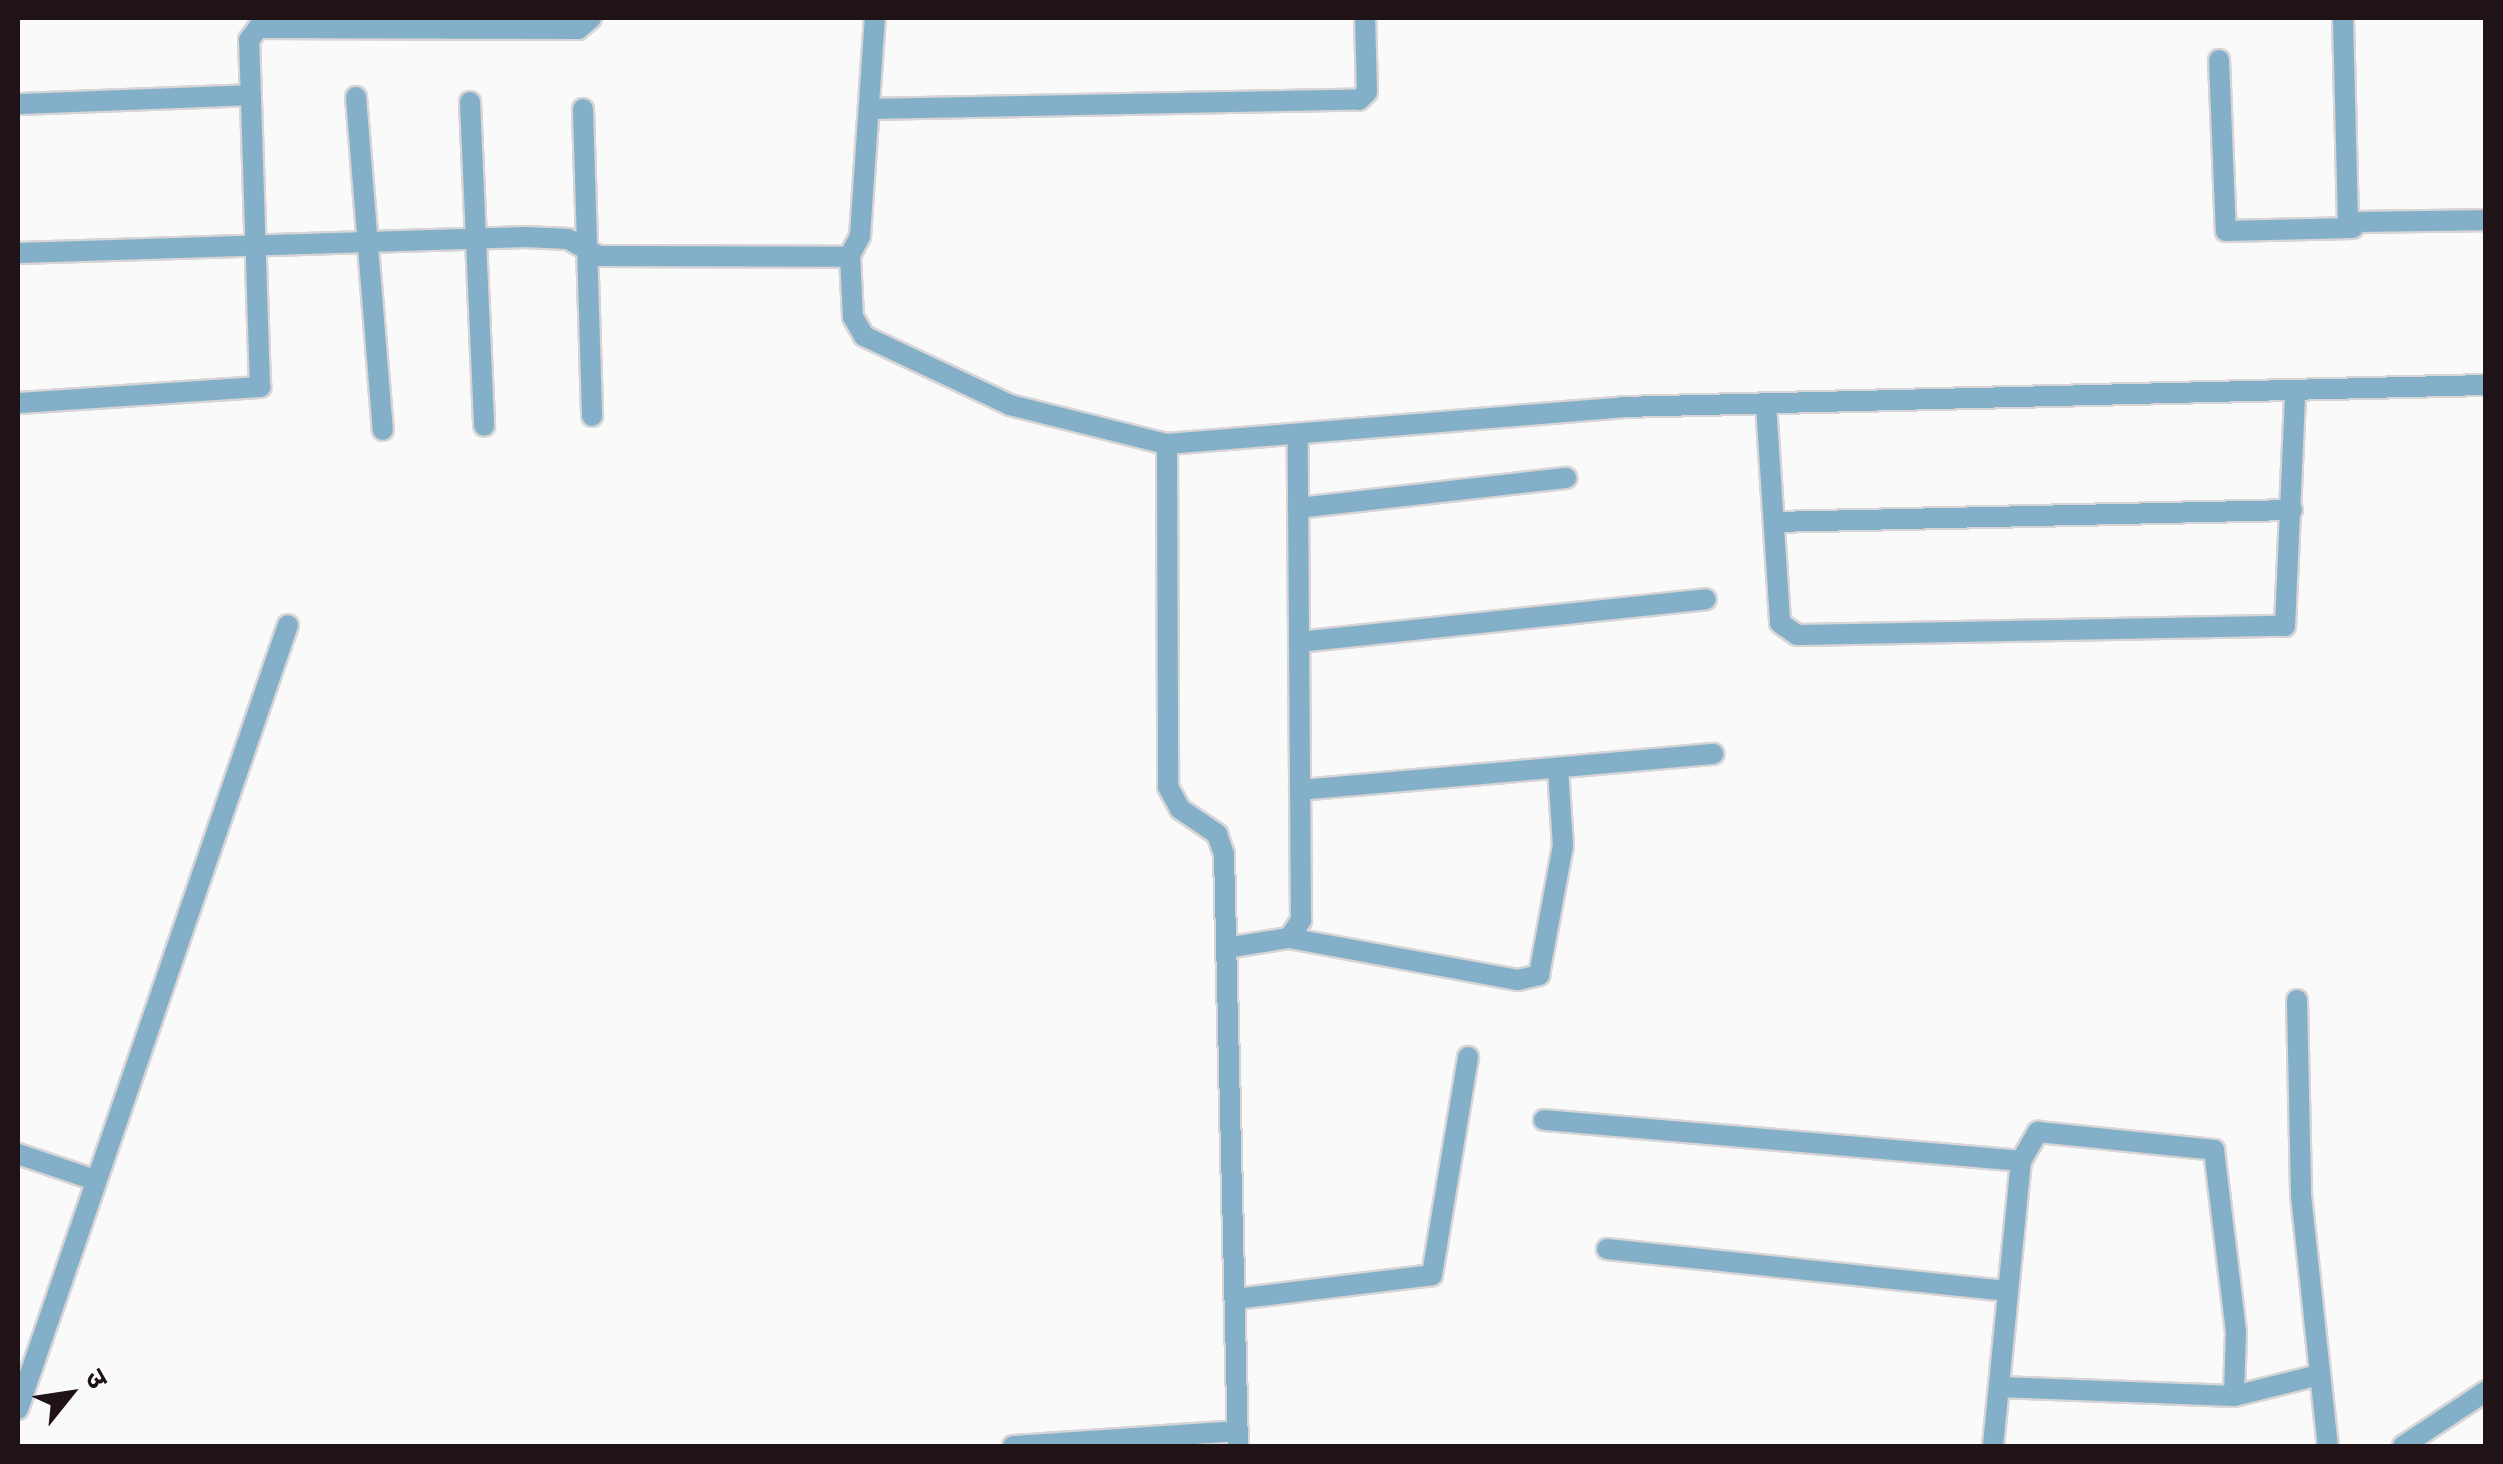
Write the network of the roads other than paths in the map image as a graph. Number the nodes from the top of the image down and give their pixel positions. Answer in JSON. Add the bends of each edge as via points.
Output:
{"nodes":[{"id":1,"x":591,"y":18,"type":"edge"},
{"id":2,"x":874,"y":18,"type":"edge"},
{"id":3,"x":1365,"y":18,"type":"edge"},
{"id":4,"x":2343,"y":18,"type":"edge"},
{"id":5,"x":2219,"y":60,"type":"dead end"},
{"id":6,"x":251,"y":95,"type":"junction"},
{"id":7,"x":356,"y":97,"type":"dead end"},
{"id":8,"x":470,"y":102,"type":"dead end"},
{"id":9,"x":18,"y":104,"type":"edge"},
{"id":10,"x":583,"y":109,"type":"dead end"},
{"id":11,"x":869,"y":109,"type":"junction"},
{"id":12,"x":2486,"y":220,"type":"edge"},
{"id":13,"x":2352,"y":228,"type":"junction"},
{"id":14,"x":475,"y":238,"type":"junction"},
{"id":15,"x":367,"y":239,"type":"junction"},
{"id":16,"x":256,"y":242,"type":"junction"},
{"id":17,"x":18,"y":252,"type":"edge"},
{"id":18,"x":589,"y":252,"type":"junction"},
{"id":19,"x":850,"y":256,"type":"junction"},
{"id":20,"x":2486,"y":385,"type":"edge"},
{"id":21,"x":2296,"y":396,"type":"junction"},
{"id":22,"x":18,"y":403,"type":"edge"},
{"id":23,"x":1766,"y":404,"type":"junction"},
{"id":24,"x":592,"y":416,"type":"dead end"},
{"id":25,"x":484,"y":426,"type":"dead end"},
{"id":26,"x":383,"y":430,"type":"dead end"},
{"id":27,"x":1298,"y":437,"type":"junction"},
{"id":28,"x":1167,"y":444,"type":"junction"},
{"id":29,"x":1566,"y":478,"type":"dead end"},
{"id":30,"x":1298,"y":508,"type":"junction"},
{"id":31,"x":2292,"y":510,"type":"junction"},
{"id":32,"x":1774,"y":522,"type":"junction"},
{"id":33,"x":1706,"y":598,"type":"dead end"},
{"id":34,"x":288,"y":624,"type":"dead end"},
{"id":35,"x":1299,"y":642,"type":"junction"},
{"id":36,"x":1712,"y":754,"type":"dead end"},
{"id":37,"x":1558,"y":768,"type":"junction"},
{"id":38,"x":1300,"y":790,"type":"junction"},
{"id":39,"x":1289,"y":938,"type":"junction"},
{"id":40,"x":1226,"y":948,"type":"junction"},
{"id":41,"x":2297,"y":1000,"type":"dead end"},
{"id":42,"x":1468,"y":1057,"type":"dead end"},
{"id":43,"x":1544,"y":1120,"type":"dead end"},
{"id":44,"x":18,"y":1154,"type":"edge"},
{"id":45,"x":2020,"y":1161,"type":"junction"},
{"id":46,"x":92,"y":1179,"type":"junction"},
{"id":47,"x":1606,"y":1249,"type":"dead end"},
{"id":48,"x":2008,"y":1291,"type":"junction"},
{"id":49,"x":1235,"y":1299,"type":"junction"},
{"id":50,"x":2315,"y":1376,"type":"junction"},
{"id":51,"x":1998,"y":1387,"type":"junction"},
{"id":52,"x":2486,"y":1391,"type":"edge"},
{"id":53,"x":2234,"y":1396,"type":"junction"},
{"id":54,"x":18,"y":1409,"type":"edge"},
{"id":55,"x":1237,"y":1439,"type":"edge"},
{"id":56,"x":2412,"y":1444,"type":"edge"},
{"id":57,"x":1013,"y":1446,"type":"edge"},
{"id":58,"x":1993,"y":1446,"type":"edge"},
{"id":59,"x":2328,"y":1446,"type":"edge"}],
"edges":[{"from":1,"to":6,"type":"street","via":[[578,29],[258,28],[249,40]]},
{"from":2,"to":11,"type":"street"},
{"from":3,"to":11,"type":"street","via":[[1367,92],[1359,100]]},
{"from":4,"to":13,"type":"street"},
{"from":5,"to":13,"type":"street","via":[[2226,231]]},
{"from":6,"to":9,"type":"street"},
{"from":6,"to":16,"type":"street"},
{"from":7,"to":15,"type":"street"},
{"from":8,"to":14,"type":"street"},
{"from":10,"to":18,"type":"street"},
{"from":11,"to":19,"type":"street"},
{"from":12,"to":13,"type":"street"},
{"from":14,"to":15,"type":"street"},
{"from":14,"to":18,"type":"street","via":[[558,238]]},
{"from":14,"to":25,"type":"street"},
{"from":15,"to":16,"type":"street"},
{"from":15,"to":26,"type":"street"},
{"from":16,"to":17,"type":"street"},
{"from":16,"to":22,"type":"street","via":[[260,387]]},
{"from":18,"to":19,"type":"street"},
{"from":18,"to":24,"type":"street"},
{"from":19,"to":28,"type":"street","via":[[853,317],[864,336],[1010,405]]},
{"from":20,"to":21,"type":"street"},
{"from":21,"to":23,"type":"street"},
{"from":21,"to":31,"type":"street"},
{"from":23,"to":27,"type":"street"},
{"from":23,"to":32,"type":"street"},
{"from":27,"to":28,"type":"street"},
{"from":27,"to":30,"type":"street"},
{"from":28,"to":40,"type":"street","via":[[1168,788],[1222,843]]},
{"from":29,"to":30,"type":"street"},
{"from":30,"to":35,"type":"street"},
{"from":31,"to":32,"type":"street"},
{"from":31,"to":32,"type":"street","via":[[2289,619],[2278,628],[1786,634]]},
{"from":33,"to":35,"type":"street"},
{"from":34,"to":46,"type":"street"},
{"from":35,"to":38,"type":"street"},
{"from":36,"to":37,"type":"street"},
{"from":37,"to":38,"type":"street"},
{"from":37,"to":39,"type":"street","via":[[1563,846],[1539,975],[1518,980]]},
{"from":38,"to":39,"type":"street","via":[[1302,920]]},
{"from":39,"to":40,"type":"street"},
{"from":40,"to":49,"type":"street"},
{"from":41,"to":50,"type":"street"},
{"from":42,"to":49,"type":"street","via":[[1432,1275]]},
{"from":43,"to":45,"type":"street"},
{"from":44,"to":46,"type":"street"},
{"from":45,"to":48,"type":"street"},
{"from":45,"to":53,"type":"street","via":[[2038,1132],[2214,1150],[2236,1332]]},
{"from":46,"to":54,"type":"street"},
{"from":47,"to":48,"type":"street"},
{"from":48,"to":51,"type":"street"},
{"from":49,"to":55,"type":"street"},
{"from":50,"to":53,"type":"street"},
{"from":50,"to":59,"type":"street"},
{"from":51,"to":53,"type":"street"},
{"from":51,"to":58,"type":"street"},
{"from":52,"to":56,"type":"street"},
{"from":55,"to":57,"type":"street"}]}
